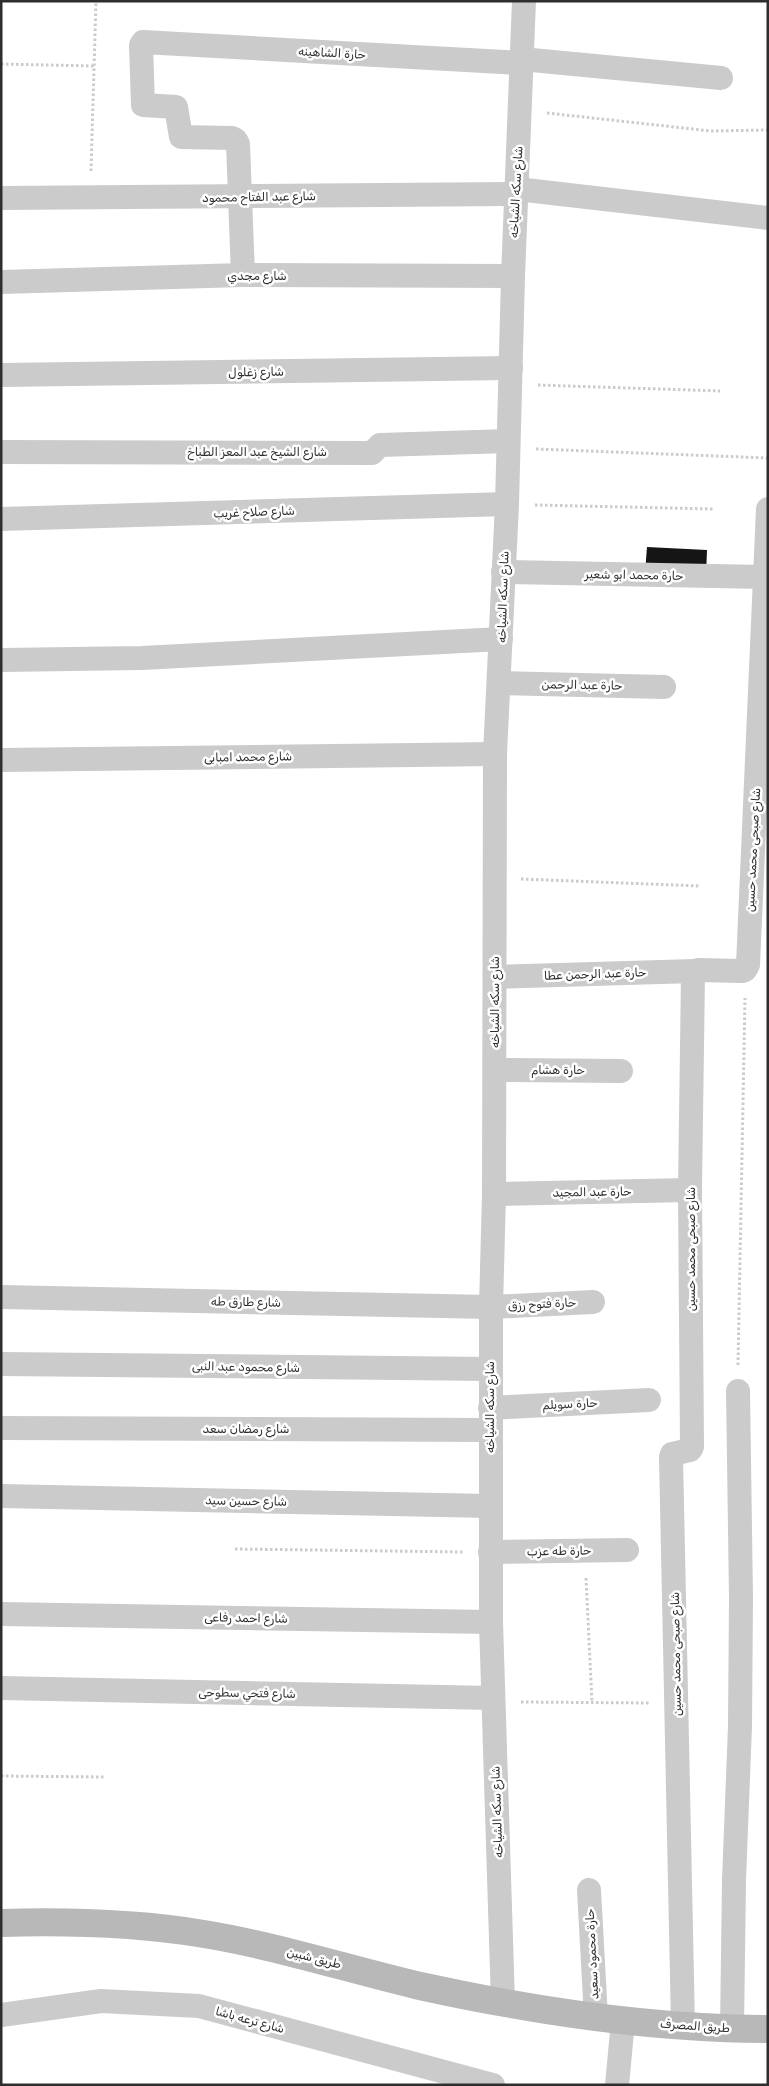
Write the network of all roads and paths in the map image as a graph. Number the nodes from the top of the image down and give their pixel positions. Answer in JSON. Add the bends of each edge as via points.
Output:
{"nodes":[{"id":1,"x":96,"y":1,"type":"edge"},
{"id":2,"x":524,"y":1,"type":"edge"},
{"id":3,"x":521,"y":61,"type":"junction"},
{"id":4,"x":1,"y":64,"type":"edge"},
{"id":5,"x":94,"y":66,"type":"junction"},
{"id":6,"x":721,"y":78,"type":"dead end"},
{"id":7,"x":520,"y":110,"type":"junction"},
{"id":8,"x":768,"y":130,"type":"edge"},
{"id":9,"x":517,"y":191,"type":"junction"},
{"id":10,"x":1,"y":198,"type":"edge"},
{"id":11,"x":241,"y":198,"type":"junction"},
{"id":12,"x":90,"y":199,"type":"junction"},
{"id":13,"x":768,"y":218,"type":"edge"},
{"id":14,"x":243,"y":275,"type":"junction"},
{"id":15,"x":513,"y":276,"type":"junction"},
{"id":16,"x":1,"y":282,"type":"edge"},
{"id":17,"x":1,"y":375,"type":"edge"},
{"id":18,"x":510,"y":376,"type":"junction"},
{"id":19,"x":720,"y":390,"type":"dead end"},
{"id":20,"x":508,"y":444,"type":"junction"},
{"id":21,"x":1,"y":452,"type":"edge"},
{"id":22,"x":768,"y":458,"type":"edge"},
{"id":23,"x":507,"y":504,"type":"junction"},
{"id":24,"x":768,"y":509,"type":"edge"},
{"id":25,"x":714,"y":510,"type":"dead end"},
{"id":26,"x":1,"y":519,"type":"edge"},
{"id":27,"x":504,"y":572,"type":"junction"},
{"id":28,"x":765,"y":577,"type":"junction"},
{"id":29,"x":501,"y":639,"type":"junction"},
{"id":30,"x":1,"y":660,"type":"edge"},
{"id":31,"x":500,"y":683,"type":"junction"},
{"id":32,"x":664,"y":687,"type":"dead end"},
{"id":33,"x":496,"y":754,"type":"junction"},
{"id":34,"x":1,"y":760,"type":"edge"},
{"id":35,"x":496,"y":878,"type":"junction"},
{"id":36,"x":700,"y":886,"type":"dead end"},
{"id":37,"x":745,"y":970,"type":"junction"},
{"id":38,"x":695,"y":971,"type":"junction"},
{"id":39,"x":496,"y":977,"type":"junction"},
{"id":40,"x":495,"y":1070,"type":"junction"},
{"id":41,"x":621,"y":1071,"type":"dead end"},
{"id":42,"x":690,"y":1190,"type":"junction"},
{"id":43,"x":494,"y":1194,"type":"junction"},
{"id":44,"x":1,"y":1296,"type":"edge"},
{"id":45,"x":593,"y":1302,"type":"dead end"},
{"id":46,"x":491,"y":1307,"type":"junction"},
{"id":47,"x":1,"y":1364,"type":"edge"},
{"id":48,"x":491,"y":1370,"type":"junction"},
{"id":49,"x":738,"y":1391,"type":"joint"},
{"id":50,"x":649,"y":1400,"type":"dead end"},
{"id":51,"x":490,"y":1419,"type":"junction"},
{"id":52,"x":1,"y":1428,"type":"edge"},
{"id":53,"x":1,"y":1496,"type":"edge"},
{"id":54,"x":490,"y":1506,"type":"junction"},
{"id":55,"x":235,"y":1549,"type":"dead end"},
{"id":56,"x":585,"y":1550,"type":"junction"},
{"id":57,"x":627,"y":1550,"type":"dead end"},
{"id":58,"x":490,"y":1552,"type":"junction"},
{"id":59,"x":1,"y":1614,"type":"edge"},
{"id":60,"x":491,"y":1622,"type":"junction"},
{"id":61,"x":1,"y":1688,"type":"edge"},
{"id":62,"x":493,"y":1700,"type":"junction"},
{"id":63,"x":592,"y":1702,"type":"junction"},
{"id":64,"x":677,"y":1704,"type":"junction"},
{"id":65,"x":1,"y":1776,"type":"edge"},
{"id":66,"x":106,"y":1777,"type":"dead end"},
{"id":67,"x":589,"y":1890,"type":"dead end"},
{"id":68,"x":1,"y":1922,"type":"edge"},
{"id":69,"x":503,"y":2003,"type":"junction"},
{"id":70,"x":1,"y":2015,"type":"edge"},
{"id":71,"x":596,"y":2018,"type":"junction"},
{"id":72,"x":623,"y":2022,"type":"junction"},
{"id":73,"x":683,"y":2025,"type":"junction"},
{"id":74,"x":732,"y":2029,"type":"junction"},
{"id":75,"x":768,"y":2029,"type":"edge"},
{"id":76,"x":493,"y":2085,"type":"edge"},
{"id":77,"x":617,"y":2085,"type":"edge"}],
"edges":[{"from":1,"to":5,"type":"path"},
{"from":2,"to":3,"type":"street","name":"شارع سكه الشياخه"},
{"from":3,"to":6,"type":"street","name":"حارة الشاهينه"},
{"from":3,"to":7,"type":"street","name":"شارع سكه الشياخه"},
{"from":3,"to":11,"type":"street","name":"حارة الشاهينه","via":[[143,42],[144,104],[176,107],[179,134],[184,139],[236,140]]},
{"from":4,"to":5,"type":"path"},
{"from":5,"to":12,"type":"path"},
{"from":7,"to":8,"type":"path","via":[[711,132]]},
{"from":7,"to":9,"type":"street","name":"شارع سكه الشياخه"},
{"from":9,"to":11,"type":"street","name":"شارع عبد الفتاح محمود"},
{"from":9,"to":13,"type":"street","name":"شارع عبد الفتاح محمود"},
{"from":9,"to":15,"type":"street","name":"شارع سكه الشياخه"},
{"from":10,"to":12,"type":"street","name":"شارع عبد الفتاح محمود"},
{"from":11,"to":12,"type":"street","name":"شارع عبد الفتاح محمود"},
{"from":11,"to":14,"type":"street"},
{"from":14,"to":15,"type":"street","name":"شارع مجدي"},
{"from":14,"to":16,"type":"street","name":"شارع مجدي"},
{"from":15,"to":18,"type":"street","name":"شارع سكه الشياخه"},
{"from":17,"to":18,"type":"street","name":"شارع زغلول"},
{"from":18,"to":19,"type":"path"},
{"from":18,"to":20,"type":"street","name":"شارع سكه الشياخه"},
{"from":20,"to":21,"type":"street","name":"شارع الشيخ عبد المعز الطباخ","via":[[380,445],[372,452]]},
{"from":20,"to":22,"type":"path"},
{"from":20,"to":23,"type":"street","name":"شارع سكه الشياخه"},
{"from":23,"to":25,"type":"path"},
{"from":23,"to":26,"type":"street","name":"شارع صلاح غريب"},
{"from":23,"to":27,"type":"street","name":"شارع سكه الشياخه"},
{"from":24,"to":28,"type":"street","name":"شارع صبحى محمد حسين"},
{"from":27,"to":28,"type":"street","name":"حارة محمد ابو شعير"},
{"from":27,"to":29,"type":"street","name":"شارع سكه الشياخه"},
{"from":28,"to":37,"type":"street","name":"شارع صبحى محمد حسين","via":[[748,965]]},
{"from":29,"to":30,"type":"street","via":[[142,658]]},
{"from":29,"to":31,"type":"street","name":"شارع سكه الشياخه"},
{"from":31,"to":32,"type":"street","name":"حارة عبد الرحمن"},
{"from":31,"to":33,"type":"street","name":"شارع سكه الشياخه"},
{"from":33,"to":34,"type":"street","name":"شارع محمد امبابى"},
{"from":33,"to":35,"type":"street","name":"شارع سكه الشياخه"},
{"from":35,"to":36,"type":"path"},
{"from":35,"to":39,"type":"street","name":"شارع سكه الشياخه"},
{"from":37,"to":38,"type":"street"},
{"from":37,"to":49,"type":"path"},
{"from":38,"to":39,"type":"street","name":"حارة عبد الرحمن عطا"},
{"from":38,"to":42,"type":"street","name":"شارع صبحى محمد حسين"},
{"from":39,"to":40,"type":"street","name":"شارع سكه الشياخه"},
{"from":40,"to":41,"type":"street","name":"حارة هشام"},
{"from":40,"to":43,"type":"street","name":"شارع سكه الشياخه"},
{"from":42,"to":43,"type":"street","name":"حارة عبد المجيد"},
{"from":42,"to":64,"type":"street","name":"شارع صبحى محمد حسين","via":[[692,1447],[670,1457]]},
{"from":43,"to":46,"type":"street","name":"شارع سكه الشياخه"},
{"from":44,"to":46,"type":"street","name":"شارع طارق طه"},
{"from":45,"to":46,"type":"street","name":"حارة فتوح رزق"},
{"from":46,"to":48,"type":"street","name":"شارع سكه الشياخه"},
{"from":47,"to":48,"type":"street","name":"شارع محمود عبد النبى"},
{"from":48,"to":51,"type":"street","name":"شارع سكه الشياخه"},
{"from":49,"to":74,"type":"street","via":[[740,1716]]},
{"from":50,"to":51,"type":"street","name":"حارة سويلم"},
{"from":51,"to":52,"type":"street","name":"شارع رمضان سعد"},
{"from":51,"to":54,"type":"street","name":"شارع سكه الشياخه"},
{"from":53,"to":54,"type":"street","name":"شارع حسين سيد"},
{"from":54,"to":58,"type":"street","name":"شارع سكه الشياخه"},
{"from":55,"to":58,"type":"path"},
{"from":56,"to":57,"type":"street","name":"حارة طه عزب"},
{"from":56,"to":58,"type":"street","name":"حارة طه عزب"},
{"from":56,"to":63,"type":"path"},
{"from":58,"to":60,"type":"street","name":"شارع سكه الشياخه"},
{"from":59,"to":60,"type":"street","name":"شارع احمد رفاعى"},
{"from":60,"to":62,"type":"street","name":"شارع سكه الشياخه"},
{"from":61,"to":62,"type":"street","name":"شارع فتحي سطوحى"},
{"from":62,"to":63,"type":"path"},
{"from":62,"to":69,"type":"street","name":"شارع سكه الشياخه"},
{"from":63,"to":64,"type":"path"},
{"from":64,"to":73,"type":"street","name":"شارع صبحى محمد حسين"},
{"from":65,"to":66,"type":"path"},
{"from":67,"to":71,"type":"street","name":"حارة محمود سعيد"},
{"from":68,"to":69,"type":"street","name":"طريق شبين","via":[[70,1922],[203,1934]]},
{"from":69,"to":71,"type":"street","name":"طريق شبين"},
{"from":70,"to":76,"type":"street","name":"شارع ترعه باشا","via":[[101,2000],[199,2006]]},
{"from":71,"to":72,"type":"street","name":"طريق شبين"},
{"from":72,"to":73,"type":"street","name":"طريق المصرف"},
{"from":72,"to":77,"type":"street"},
{"from":73,"to":74,"type":"street","name":"طريق المصرف"},
{"from":74,"to":75,"type":"street","name":"طريق المصرف"}]}
